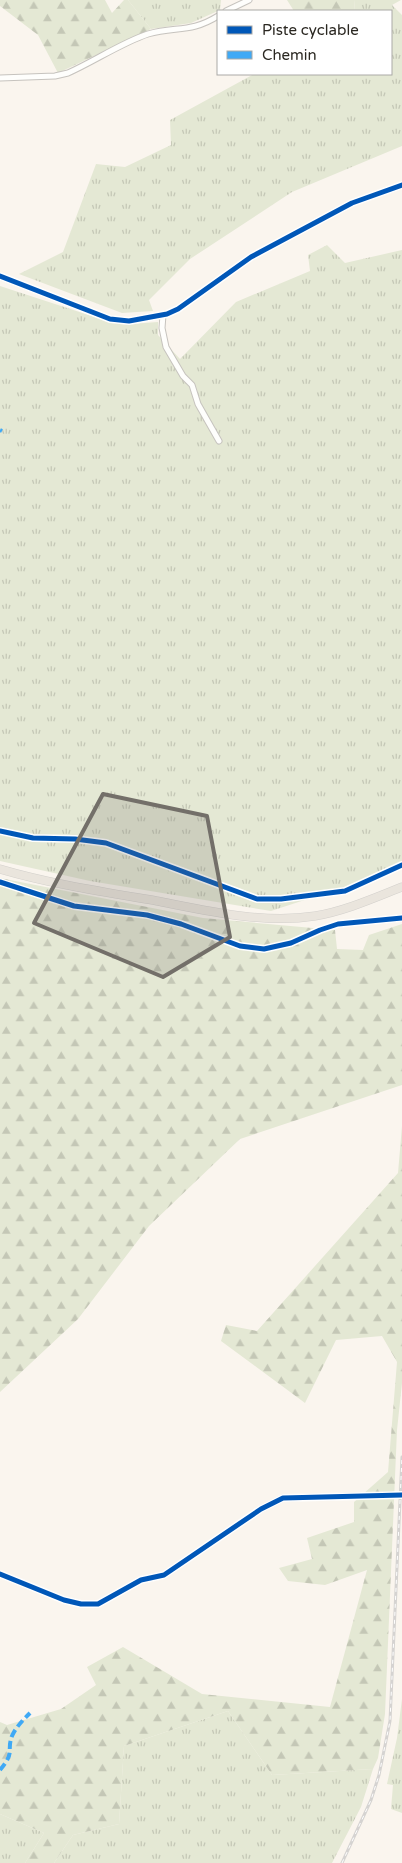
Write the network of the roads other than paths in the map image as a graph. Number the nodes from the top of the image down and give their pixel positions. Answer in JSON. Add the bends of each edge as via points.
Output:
{"nodes":[{"id":1,"x":249,"y":0,"type":"edge"},
{"id":2,"x":228,"y":10,"type":"edge"},
{"id":3,"x":217,"y":17,"type":"edge"},
{"id":4,"x":0,"y":78,"type":"edge"},
{"id":5,"x":402,"y":185,"type":"edge"},
{"id":6,"x":0,"y":276,"type":"edge"},
{"id":7,"x":163,"y":316,"type":"junction"},
{"id":8,"x":219,"y":441,"type":"dead end"},
{"id":9,"x":0,"y":831,"type":"edge"},
{"id":10,"x":402,"y":865,"type":"edge"},
{"id":11,"x":0,"y":869,"type":"edge"},
{"id":12,"x":0,"y":882,"type":"edge"},
{"id":13,"x":402,"y":882,"type":"edge"},
{"id":14,"x":402,"y":887,"type":"edge"},
{"id":15,"x":368,"y":900,"type":"junction"},
{"id":16,"x":402,"y":918,"type":"edge"},
{"id":17,"x":391,"y":1495,"type":"tunnel mouth"},
{"id":18,"x":0,"y":1574,"type":"edge"}],
"edges":[{"from":1,"to":2,"type":"street"},
{"from":3,"to":4,"type":"street","via":[[191,29],[148,34],[68,73]]},
{"from":5,"to":7,"type":"street","via":[[352,203],[251,257],[178,309]]},
{"from":6,"to":7,"type":"street","via":[[110,319],[129,322]]},
{"from":7,"to":8,"type":"street","via":[[166,347],[192,385],[198,404]]},
{"from":9,"to":10,"type":"street","via":[[33,838],[106,843],[257,899],[345,891]]},
{"from":11,"to":15,"type":"main road","via":[[66,885],[250,917],[315,916]]},
{"from":12,"to":16,"type":"street","via":[[74,906],[147,915],[240,946],[264,950],[284,946],[338,924]]},
{"from":13,"to":15,"type":"main road"},
{"from":14,"to":15,"type":"main road"},
{"from":17,"to":18,"type":"street","via":[[283,1498],[261,1509],[164,1574],[141,1580],[98,1604],[64,1600]]}]}
